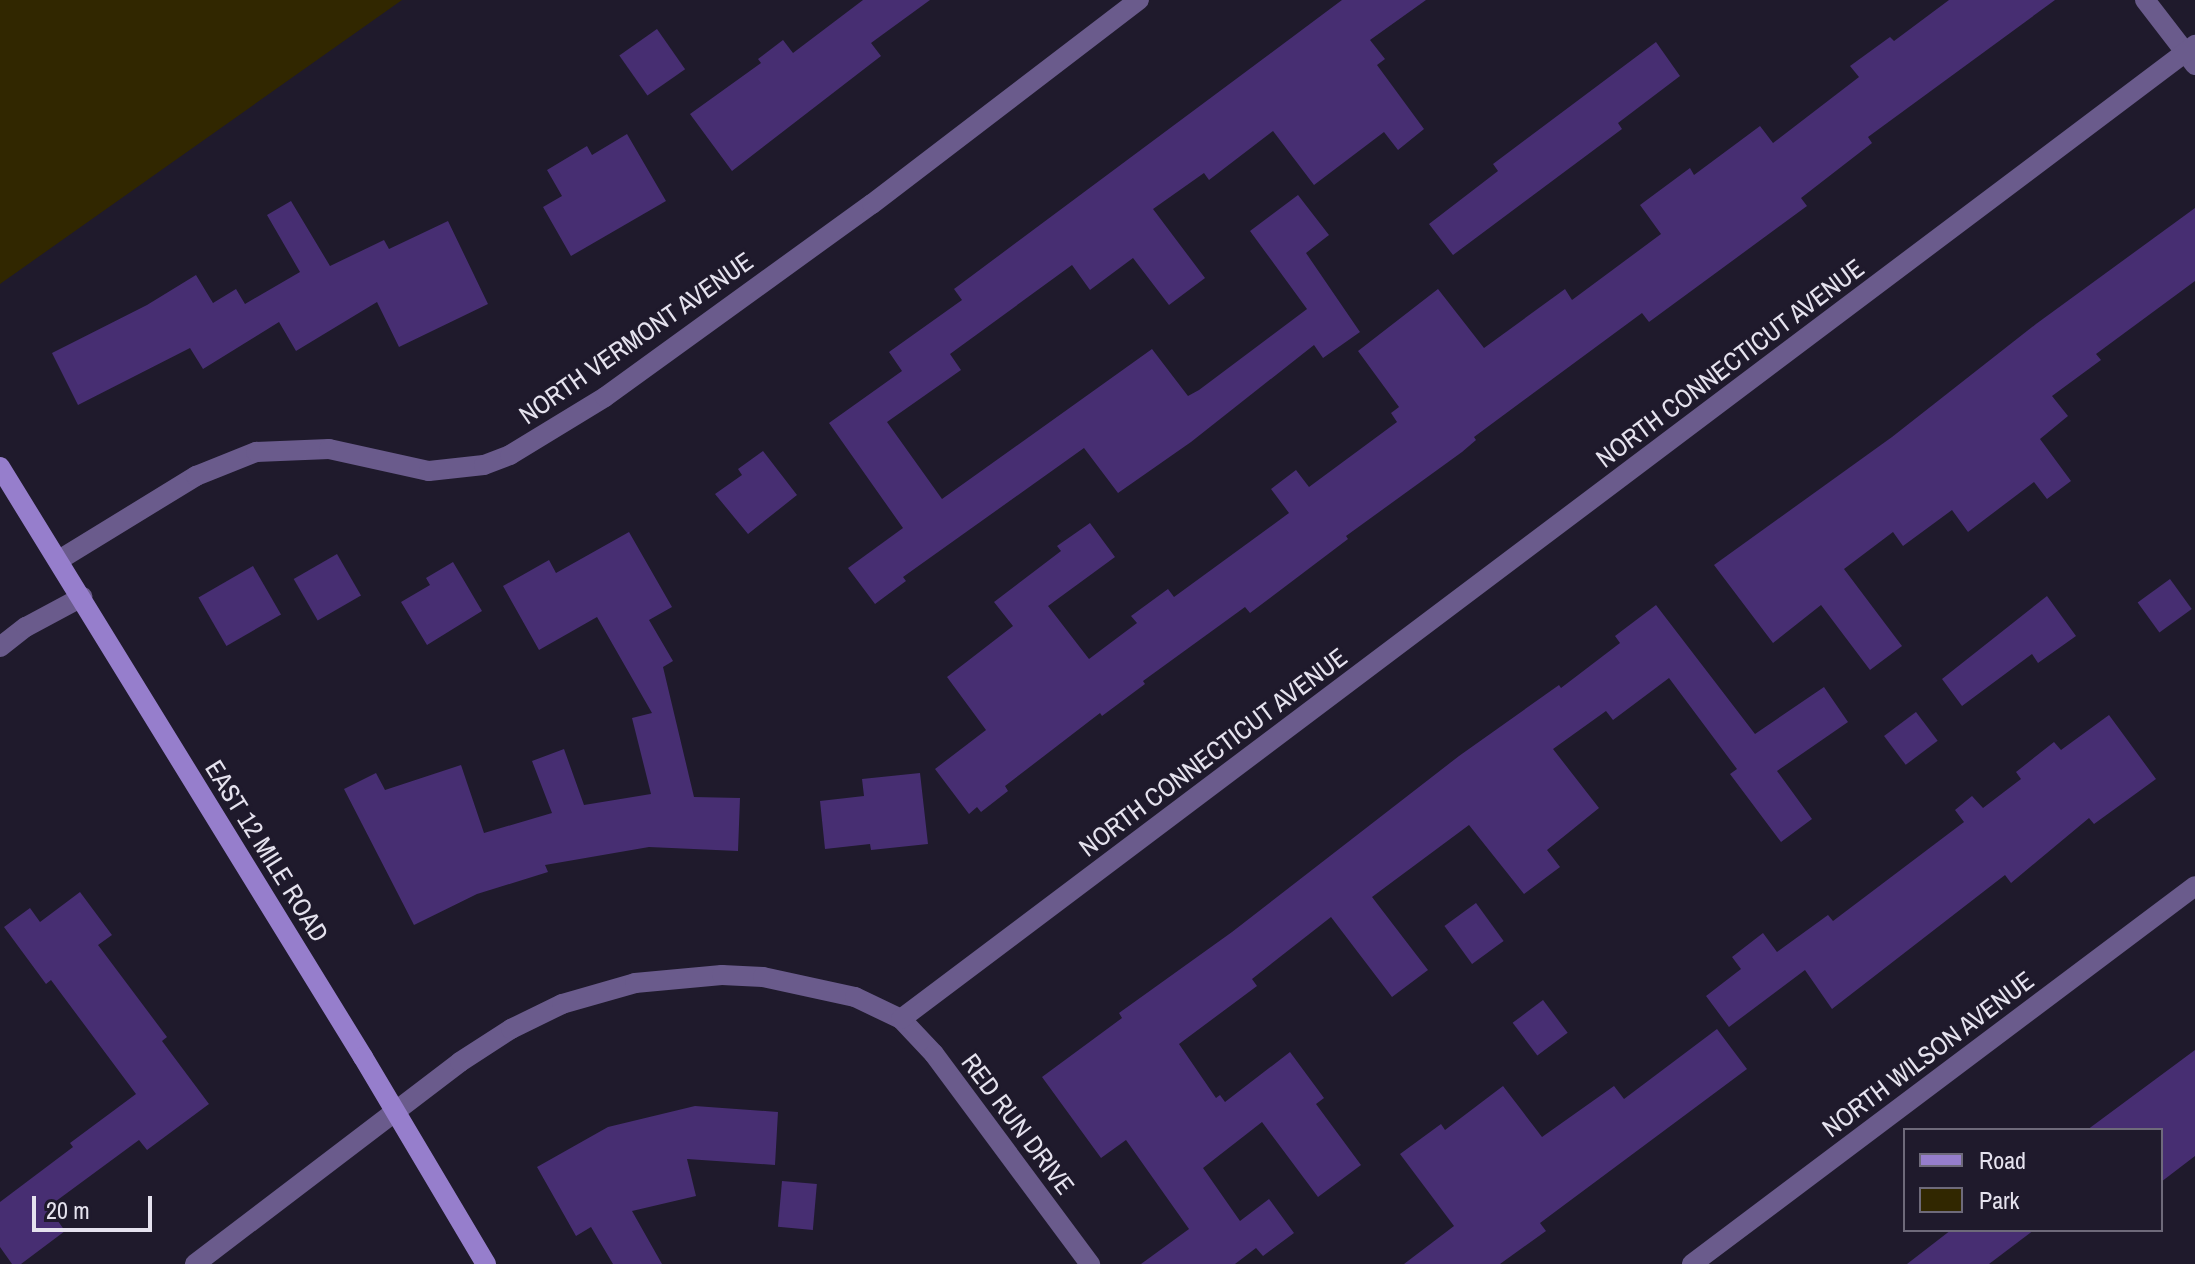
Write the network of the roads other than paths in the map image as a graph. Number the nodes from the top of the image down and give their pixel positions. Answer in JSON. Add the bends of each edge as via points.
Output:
{"nodes":[{"id":1,"x":1139,"y":0,"type":"edge"},
{"id":2,"x":2145,"y":0,"type":"edge"},
{"id":3,"x":2192,"y":54,"type":"edge"},
{"id":4,"x":0,"y":467,"type":"edge"},
{"id":5,"x":59,"y":560,"type":"junction"},
{"id":6,"x":82,"y":597,"type":"junction"},
{"id":7,"x":0,"y":647,"type":"edge"},
{"id":8,"x":2195,"y":886,"type":"edge"},
{"id":9,"x":901,"y":1019,"type":"junction"},
{"id":10,"x":395,"y":1110,"type":"junction"},
{"id":11,"x":195,"y":1264,"type":"edge"},
{"id":12,"x":486,"y":1264,"type":"edge"},
{"id":13,"x":1090,"y":1264,"type":"edge"},
{"id":14,"x":1692,"y":1264,"type":"edge"}],
"edges":[{"from":1,"to":5,"type":"street","name":"NORTH VERMONT AVENUE","via":[[631,379],[510,455],[484,465],[429,471],[329,449],[256,452],[196,476]]},
{"from":2,"to":3,"type":"street"},
{"from":3,"to":9,"type":"street","name":"NORTH CONNECTICUT AVENUE"},
{"from":4,"to":5,"type":"main road","name":"EAST 12 MILE ROAD"},
{"from":5,"to":6,"type":"main road","name":"EAST 12 MILE ROAD"},
{"from":6,"to":7,"type":"street"},
{"from":6,"to":10,"type":"main road","name":"EAST 12 MILE ROAD"},
{"from":8,"to":14,"type":"street","name":"NORTH WILSON AVENUE"},
{"from":9,"to":10,"type":"street","via":[[855,997],[763,977],[635,983],[562,1004],[511,1029]]},
{"from":9,"to":13,"type":"street","name":"RED RUN DRIVE","via":[[934,1054]]},
{"from":10,"to":11,"type":"street"},
{"from":10,"to":12,"type":"main road","name":"EAST 12 MILE ROAD"}]}
